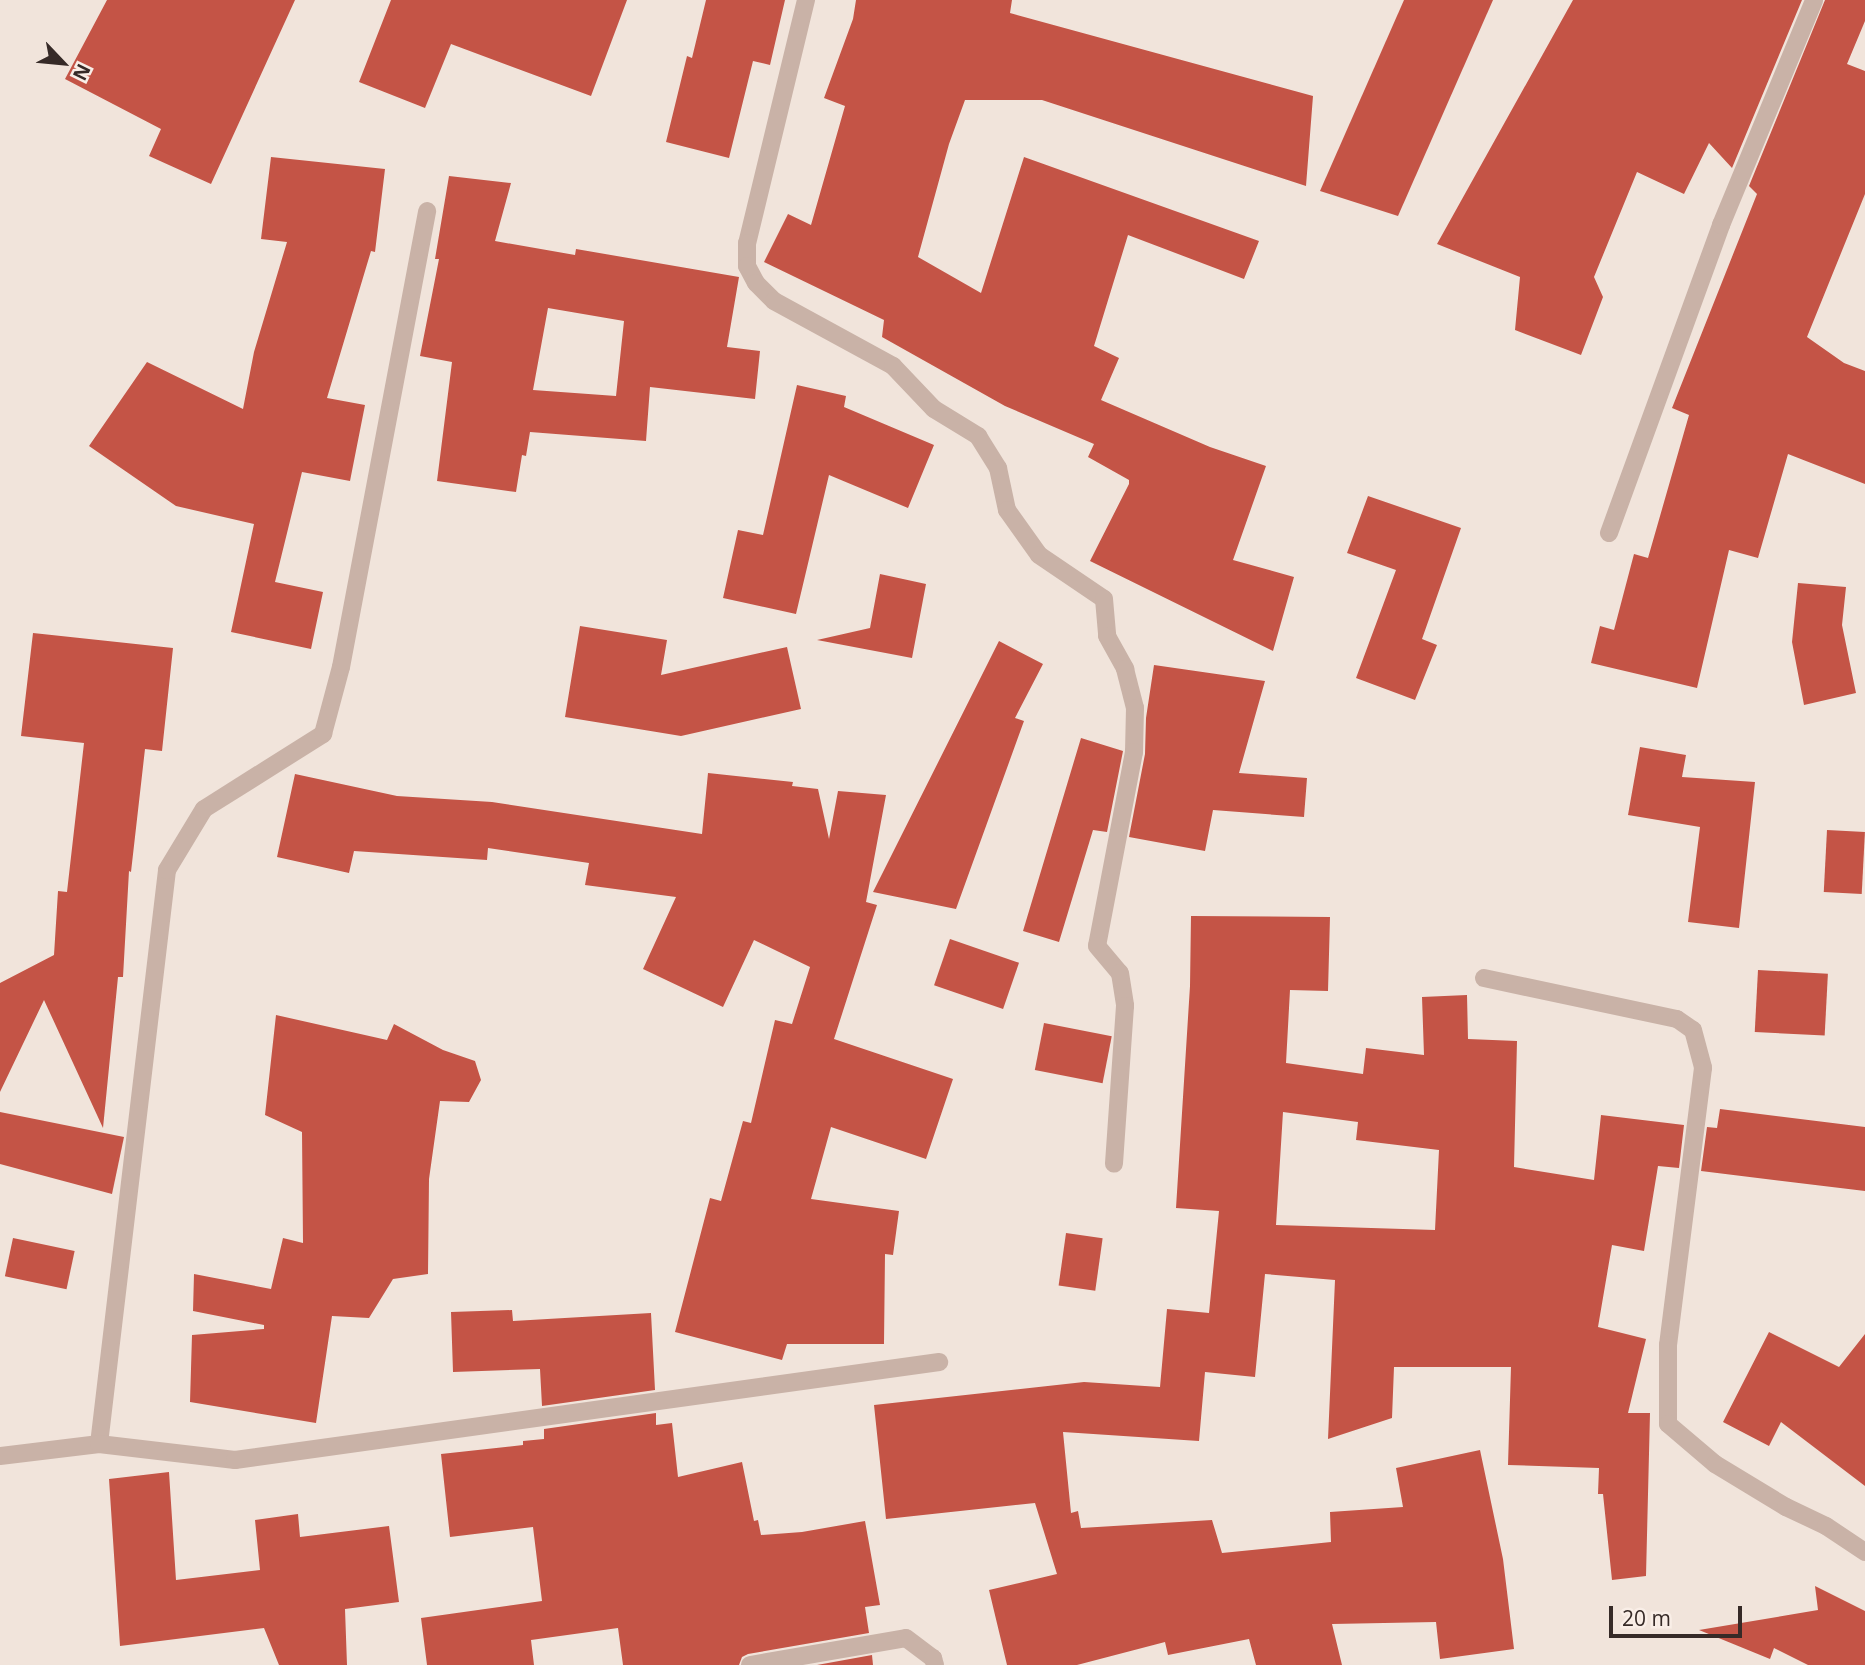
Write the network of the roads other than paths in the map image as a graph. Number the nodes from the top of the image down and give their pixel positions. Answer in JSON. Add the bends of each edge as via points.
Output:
{"nodes":[{"id":1,"x":806,"y":0,"type":"edge"},
{"id":2,"x":1814,"y":0,"type":"edge"},
{"id":3,"x":427,"y":211,"type":"dead end"},
{"id":4,"x":1609,"y":533,"type":"dead end"},
{"id":5,"x":1484,"y":978,"type":"dead end"},
{"id":6,"x":1114,"y":1164,"type":"dead end"},
{"id":7,"x":939,"y":1362,"type":"dead end"},
{"id":8,"x":99,"y":1444,"type":"junction"},
{"id":9,"x":0,"y":1456,"type":"edge"},
{"id":10,"x":1865,"y":1552,"type":"edge"},
{"id":11,"x":750,"y":1665,"type":"edge"},
{"id":12,"x":935,"y":1665,"type":"edge"}],
"edges":[{"from":1,"to":6,"type":"street","via":[[747,243],[747,266],[774,301],[894,366],[934,408],[978,436],[998,468],[1007,510],[1039,555],[1104,598],[1107,636],[1125,669],[1135,708],[1134,752],[1097,946],[1119,972],[1125,1006]]},
{"from":2,"to":4,"type":"street","via":[[1721,225]]},
{"from":3,"to":8,"type":"street","via":[[341,667],[323,734],[204,809],[167,870]]},
{"from":5,"to":10,"type":"street","via":[[1677,1019],[1693,1030],[1703,1068],[1668,1345],[1668,1424],[1715,1464]]},
{"from":7,"to":8,"type":"street","via":[[235,1461]]},
{"from":8,"to":9,"type":"street"},
{"from":11,"to":12,"type":"street","via":[[906,1638],[933,1658]]}]}
